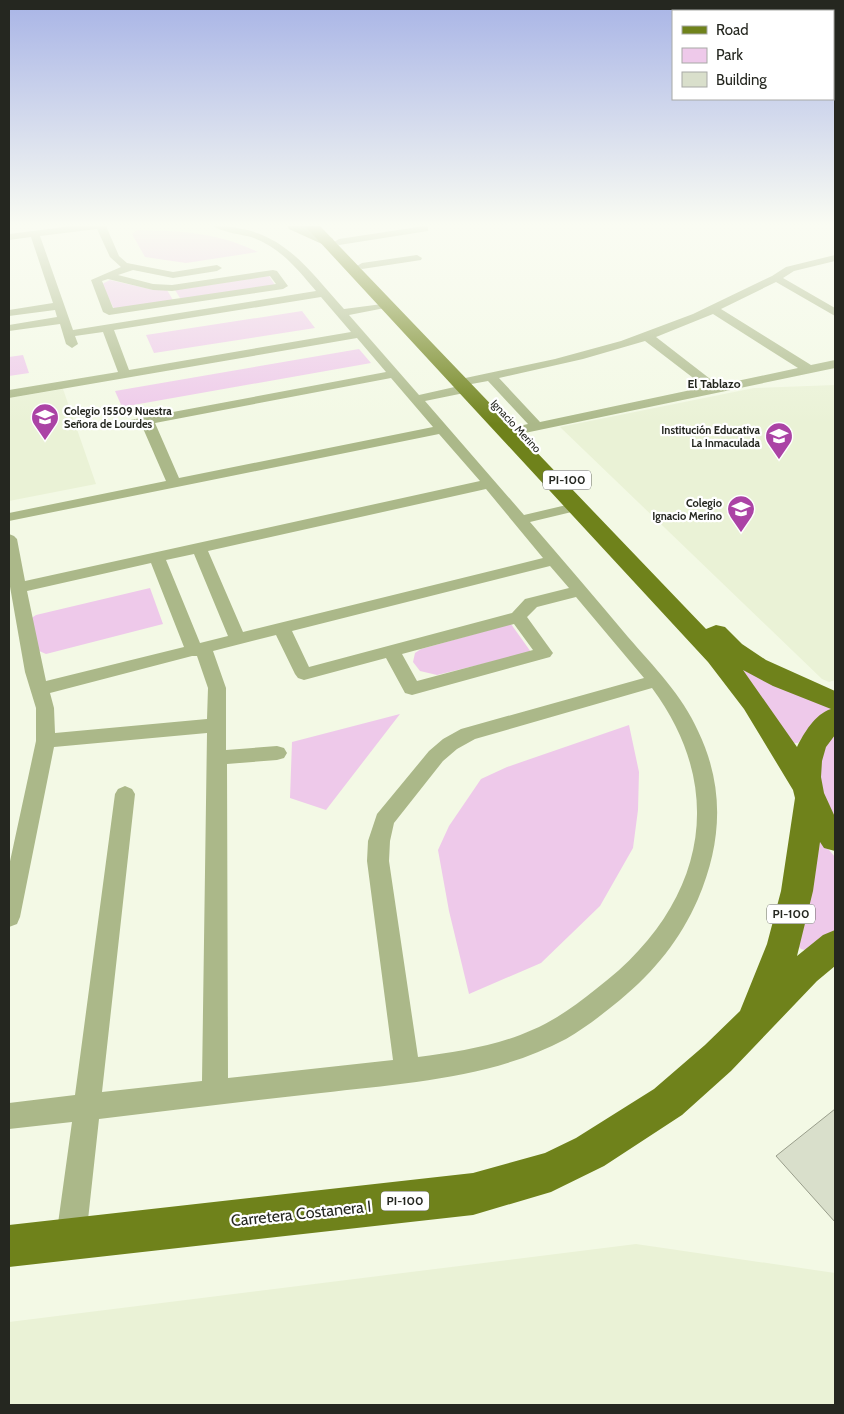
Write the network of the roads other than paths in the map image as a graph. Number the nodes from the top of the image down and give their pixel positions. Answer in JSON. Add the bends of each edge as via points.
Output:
{"nodes":[{"id":1,"x":54,"y":292,"type":"edge"},
{"id":2,"x":101,"y":292,"type":"edge"},
{"id":3,"x":243,"y":292,"type":"edge"},
{"id":4,"x":375,"y":292,"type":"edge"},
{"id":5,"x":387,"y":292,"type":"edge"},
{"id":6,"x":748,"y":292,"type":"edge"},
{"id":7,"x":800,"y":292,"type":"edge"},
{"id":8,"x":325,"y":293,"type":"joint"},
{"id":9,"x":386,"y":305,"type":"junction"},
{"id":10,"x":58,"y":306,"type":"junction"},
{"id":11,"x":713,"y":309,"type":"junction"},
{"id":12,"x":341,"y":312,"type":"junction"},
{"id":13,"x":835,"y":313,"type":"edge"},
{"id":14,"x":9,"y":314,"type":"edge"},
{"id":15,"x":63,"y":320,"type":"junction"},
{"id":16,"x":9,"y":328,"type":"edge"},
{"id":17,"x":107,"y":328,"type":"junction"},
{"id":18,"x":68,"y":334,"type":"junction"},
{"id":19,"x":360,"y":334,"type":"junction"},
{"id":20,"x":648,"y":337,"type":"junction"},
{"id":21,"x":72,"y":345,"type":"dead end"},
{"id":22,"x":835,"y":364,"type":"edge"},
{"id":23,"x":810,"y":370,"type":"junction"},
{"id":24,"x":125,"y":374,"type":"junction"},
{"id":25,"x":395,"y":374,"type":"junction"},
{"id":26,"x":472,"y":382,"type":"junction"},
{"id":27,"x":714,"y":388,"type":"junction"},
{"id":28,"x":9,"y":394,"type":"edge"},
{"id":29,"x":416,"y":398,"type":"junction"},
{"id":30,"x":147,"y":421,"type":"junction"},
{"id":31,"x":119,"y":426,"type":"dead end"},
{"id":32,"x":442,"y":429,"type":"junction"},
{"id":33,"x":521,"y":430,"type":"junction"},
{"id":34,"x":174,"y":483,"type":"junction"},
{"id":35,"x":488,"y":484,"type":"junction"},
{"id":36,"x":575,"y":507,"type":"junction"},
{"id":37,"x":9,"y":517,"type":"edge"},
{"id":38,"x":520,"y":520,"type":"junction"},
{"id":39,"x":9,"y":539,"type":"edge"},
{"id":40,"x":199,"y":548,"type":"junction"},
{"id":41,"x":157,"y":557,"type":"junction"},
{"id":42,"x":553,"y":560,"type":"junction"},
{"id":43,"x":18,"y":588,"type":"junction"},
{"id":44,"x":578,"y":591,"type":"junction"},
{"id":45,"x":518,"y":617,"type":"junction"},
{"id":46,"x":282,"y":629,"type":"junction"},
{"id":47,"x":238,"y":640,"type":"junction"},
{"id":48,"x":199,"y":650,"type":"junction"},
{"id":49,"x":392,"y":652,"type":"junction"},
{"id":50,"x":656,"y":681,"type":"junction"},
{"id":51,"x":40,"y":689,"type":"junction"},
{"id":52,"x":835,"y":701,"type":"edge"},
{"id":53,"x":835,"y":718,"type":"edge"},
{"id":54,"x":217,"y":725,"type":"junction"},
{"id":55,"x":46,"y":741,"type":"junction"},
{"id":56,"x":277,"y":753,"type":"dead end"},
{"id":57,"x":218,"y":758,"type":"junction"},
{"id":58,"x":808,"y":792,"type":"junction"},
{"id":59,"x":124,"y":794,"type":"dead end"},
{"id":60,"x":835,"y":839,"type":"edge"},
{"id":61,"x":9,"y":917,"type":"edge"},
{"id":62,"x":835,"y":945,"type":"edge"},
{"id":63,"x":751,"y":1025,"type":"junction"},
{"id":64,"x":407,"y":1070,"type":"junction"},
{"id":65,"x":215,"y":1093,"type":"junction"},
{"id":66,"x":86,"y":1108,"type":"junction"},
{"id":67,"x":9,"y":1116,"type":"edge"},
{"id":68,"x":71,"y":1238,"type":"junction"},
{"id":69,"x":9,"y":1246,"type":"edge"}],
"edges":[{"from":1,"to":10,"type":"street"},
{"from":2,"to":3,"type":"street","via":[[109,312]]},
{"from":4,"to":9,"type":"main road","number":"PI-100"},
{"from":5,"to":26,"type":"main road","name":"Ignacio Merino","number":"PI-100"},
{"from":6,"to":11,"type":"street"},
{"from":7,"to":13,"type":"street"},
{"from":8,"to":12,"type":"street"},
{"from":8,"to":17,"type":"street"},
{"from":9,"to":12,"type":"street"},
{"from":9,"to":26,"type":"main road","number":"PI-100"},
{"from":10,"to":14,"type":"street"},
{"from":10,"to":15,"type":"street"},
{"from":11,"to":20,"type":"street"},
{"from":11,"to":23,"type":"street"},
{"from":12,"to":19,"type":"street"},
{"from":15,"to":16,"type":"street"},
{"from":15,"to":18,"type":"street"},
{"from":17,"to":18,"type":"street"},
{"from":17,"to":24,"type":"street"},
{"from":18,"to":21,"type":"street"},
{"from":19,"to":24,"type":"street"},
{"from":19,"to":25,"type":"street"},
{"from":20,"to":26,"type":"street"},
{"from":20,"to":27,"type":"street"},
{"from":22,"to":23,"type":"street"},
{"from":23,"to":27,"type":"street"},
{"from":24,"to":28,"type":"street"},
{"from":25,"to":29,"type":"street"},
{"from":25,"to":30,"type":"street"},
{"from":26,"to":29,"type":"street"},
{"from":26,"to":33,"type":"main road","name":"Ignacio Merino","number":"PI-100"},
{"from":27,"to":33,"type":"street"},
{"from":29,"to":32,"type":"street"},
{"from":30,"to":31,"type":"street"},
{"from":30,"to":34,"type":"street"},
{"from":32,"to":34,"type":"street"},
{"from":32,"to":35,"type":"street"},
{"from":33,"to":36,"type":"main road","number":"PI-100"},
{"from":33,"to":52,"type":"main road","name":"Ignacio Merino","number":"PI-100","via":[[733,651],[783,679]]},
{"from":34,"to":37,"type":"street"},
{"from":35,"to":38,"type":"street"},
{"from":35,"to":40,"type":"street"},
{"from":36,"to":38,"type":"street"},
{"from":36,"to":58,"type":"main road","number":"PI-100","via":[[732,672]]},
{"from":38,"to":42,"type":"street"},
{"from":39,"to":43,"type":"street"},
{"from":40,"to":41,"type":"street"},
{"from":40,"to":47,"type":"street"},
{"from":41,"to":43,"type":"street"},
{"from":41,"to":48,"type":"street"},
{"from":42,"to":44,"type":"street"},
{"from":42,"to":46,"type":"street"},
{"from":43,"to":51,"type":"street"},
{"from":44,"to":45,"type":"street","via":[[531,603]]},
{"from":44,"to":50,"type":"street"},
{"from":45,"to":49,"type":"street"},
{"from":45,"to":49,"type":"street","via":[[544,653],[412,689]]},
{"from":46,"to":47,"type":"street"},
{"from":46,"to":49,"type":"street","via":[[304,674]]},
{"from":47,"to":48,"type":"street"},
{"from":48,"to":51,"type":"street"},
{"from":48,"to":54,"type":"street","via":[[217,688]]},
{"from":50,"to":64,"type":"street","via":[[468,734],[436,756],[384,820],[378,861]]},
{"from":50,"to":64,"type":"street","via":[[683,719],[694,744],[703,774],[706,804],[706,838],[698,871],[669,932],[624,981],[558,1030],[524,1046],[486,1058]]},
{"from":51,"to":55,"type":"street","via":[[45,708]]},
{"from":53,"to":58,"type":"main road","number":"PI-100","via":[[815,740],[808,754],[805,771]]},
{"from":54,"to":55,"type":"street"},
{"from":54,"to":57,"type":"street"},
{"from":55,"to":61,"type":"street"},
{"from":56,"to":57,"type":"street"},
{"from":57,"to":65,"type":"street"},
{"from":58,"to":60,"type":"main road","number":"PI-100","via":[[818,816]]},
{"from":58,"to":63,"type":"main road","number":"PI-100","via":[[797,891],[784,944]]},
{"from":59,"to":66,"type":"street"},
{"from":62,"to":63,"type":"main road","number":"PI-100","via":[[805,970]]},
{"from":63,"to":68,"type":"main road","name":"Carretera Costanera I","number":"PI-100","via":[[668,1102],[590,1152],[551,1172],[473,1194]]},
{"from":64,"to":65,"type":"street"},
{"from":65,"to":66,"type":"street"},
{"from":66,"to":67,"type":"street"},
{"from":66,"to":68,"type":"street"},
{"from":68,"to":69,"type":"main road","name":"Carretera Costanera I","number":"PI-100"}]}
